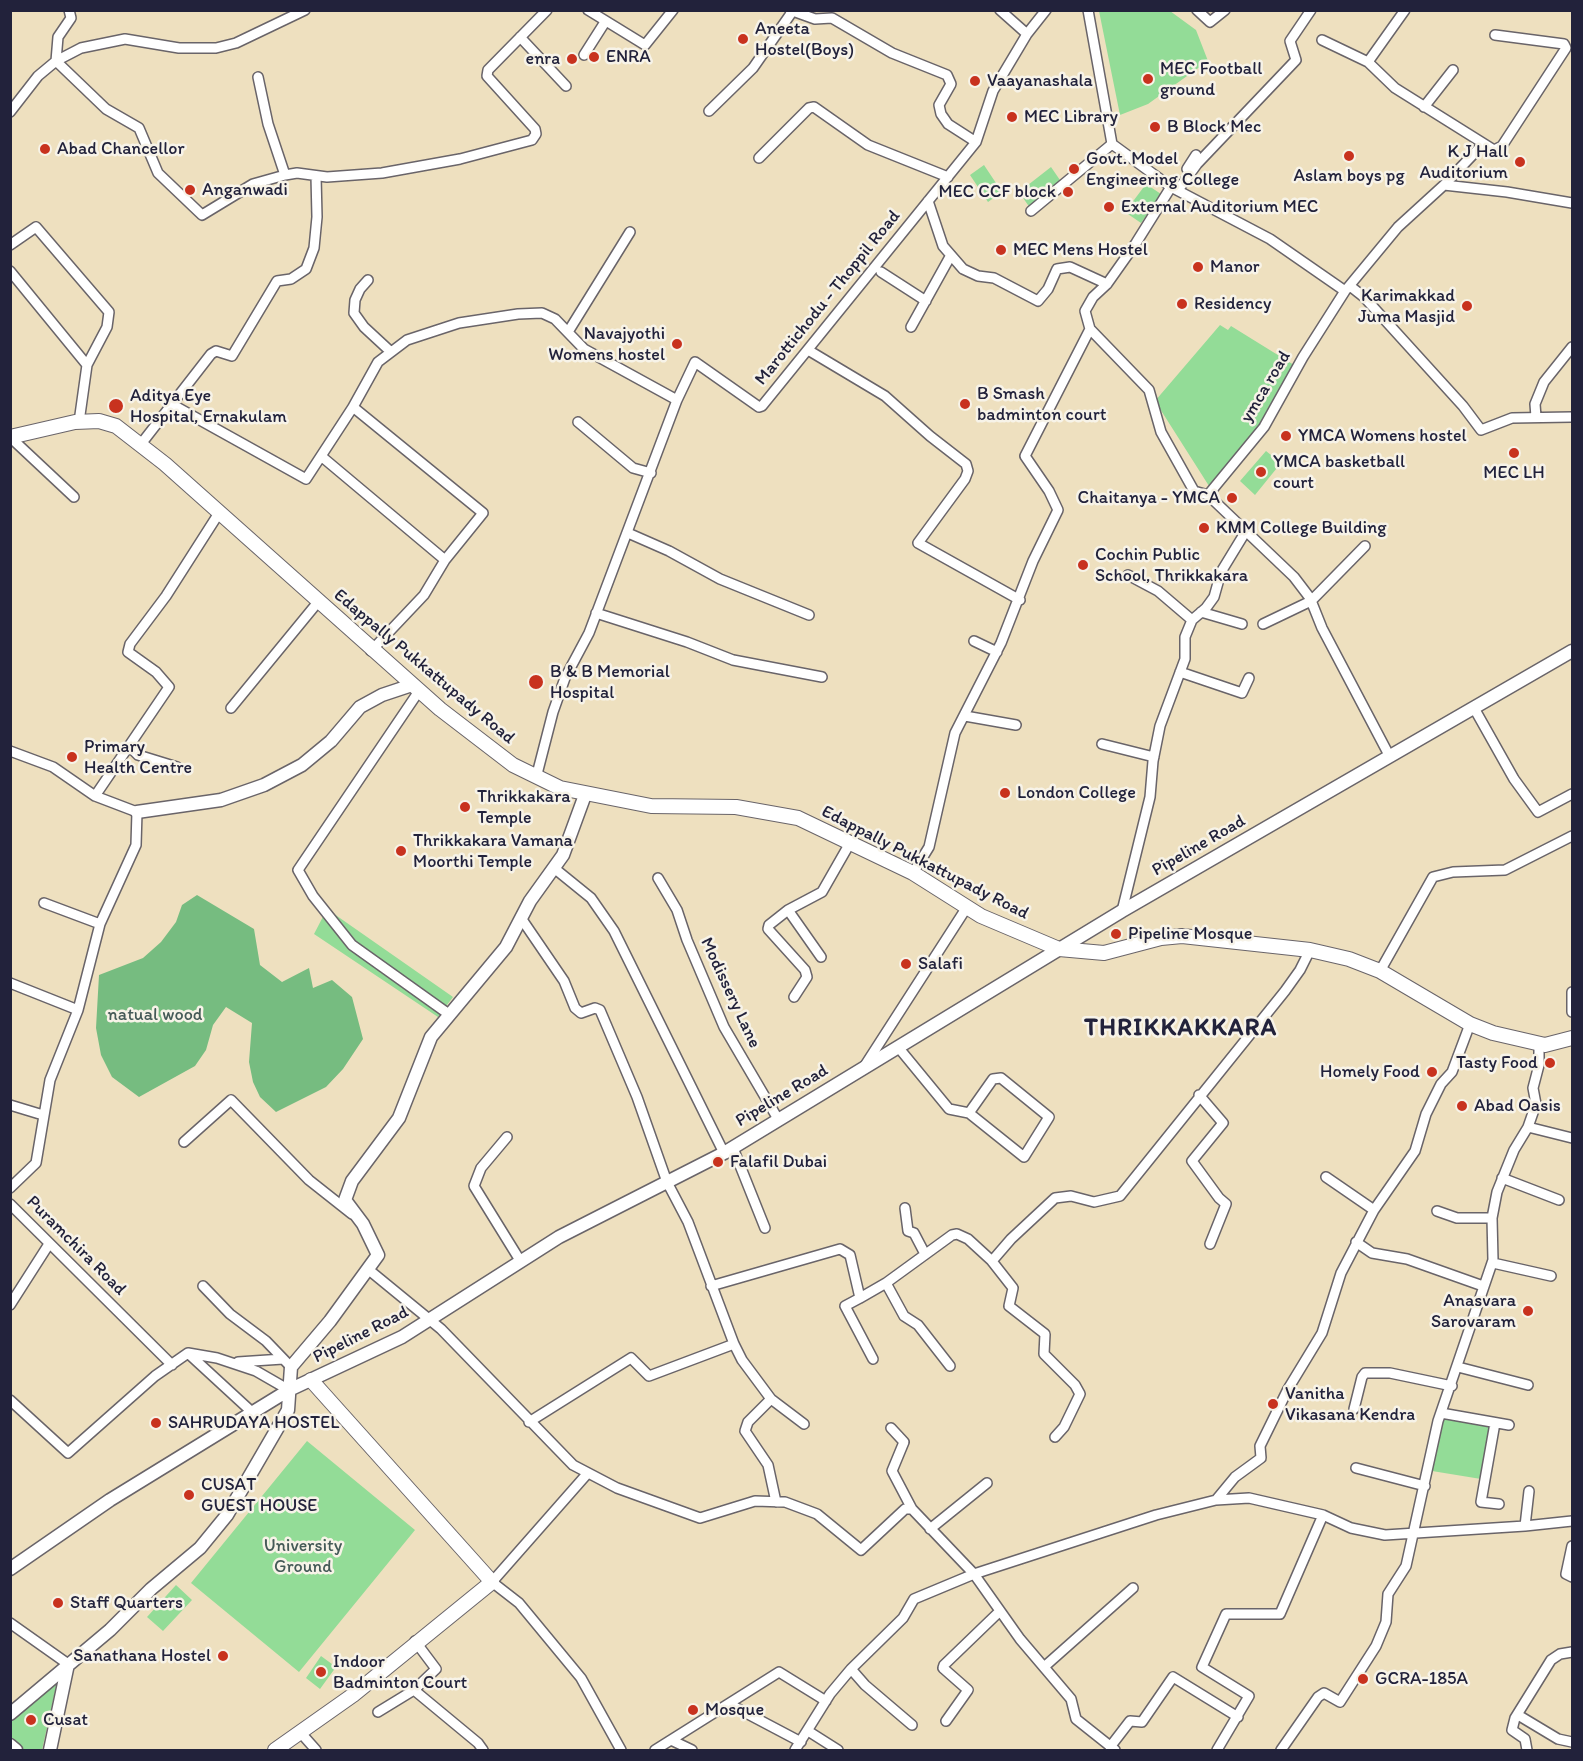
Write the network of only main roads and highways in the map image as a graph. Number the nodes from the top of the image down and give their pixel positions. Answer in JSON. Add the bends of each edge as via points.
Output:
{"nodes":[{"id":1,"x":10,"y":437,"type":"edge"},
{"id":2,"x":1572,"y":1038,"type":"edge"},
{"id":3,"x":311,"y":1380,"type":"road end"},
{"id":4,"x":276,"y":1750,"type":"edge"}],
"edges":[{"from":1,"to":2,"type":"main road","name":"Edappally Pukkattupady Road","via":[[79,422],[110,423],[141,444],[415,688],[491,749],[536,778],[585,795],[651,807],[736,807],[787,815],[913,873],[967,907],[1059,949],[1104,953],[1182,936],[1310,951],[1349,959],[1380,971],[1470,1024],[1493,1033],[1545,1045]]},
{"from":3,"to":4,"type":"main road","via":[[492,1582],[353,1695]]}]}
